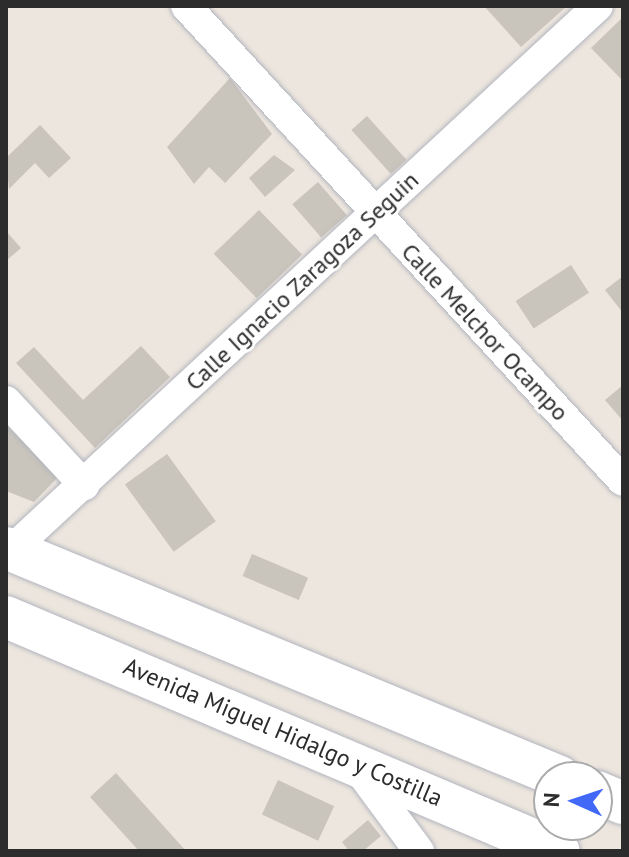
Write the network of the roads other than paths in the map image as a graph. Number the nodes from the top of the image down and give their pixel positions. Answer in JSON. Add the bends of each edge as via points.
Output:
{"nodes":[{"id":1,"x":186,"y":6,"type":"edge"},
{"id":2,"x":598,"y":6,"type":"edge"},
{"id":3,"x":374,"y":213,"type":"junction"},
{"id":4,"x":6,"y":401,"type":"edge"},
{"id":5,"x":623,"y":481,"type":"edge"},
{"id":6,"x":84,"y":485,"type":"junction"},
{"id":7,"x":8,"y":551,"type":"edge"},
{"id":8,"x":6,"y":617,"type":"edge"},
{"id":9,"x":351,"y":759,"type":"junction"},
{"id":10,"x":533,"y":766,"type":"edge"},
{"id":11,"x":419,"y":851,"type":"edge"},
{"id":12,"x":559,"y":851,"type":"edge"}],
"edges":[{"from":1,"to":3,"type":"street","name":"Calle Melchor Ocampo"},
{"from":2,"to":3,"type":"street","name":"Calle Ignacio Zaragoza Seguin"},
{"from":3,"to":5,"type":"street","name":"Calle Melchor Ocampo"},
{"from":3,"to":6,"type":"street","name":"Calle Ignacio Zaragoza Seguin"},
{"from":4,"to":6,"type":"street"},
{"from":6,"to":7,"type":"street","name":"Calle Ignacio Zaragoza Seguin"},
{"from":7,"to":10,"type":"main road"},
{"from":8,"to":9,"type":"main road","name":"Avenida Miguel Hidalgo y Costilla"},
{"from":9,"to":11,"type":"street"},
{"from":9,"to":12,"type":"main road","name":"Avenida Miguel Hidalgo y Costilla"}]}
